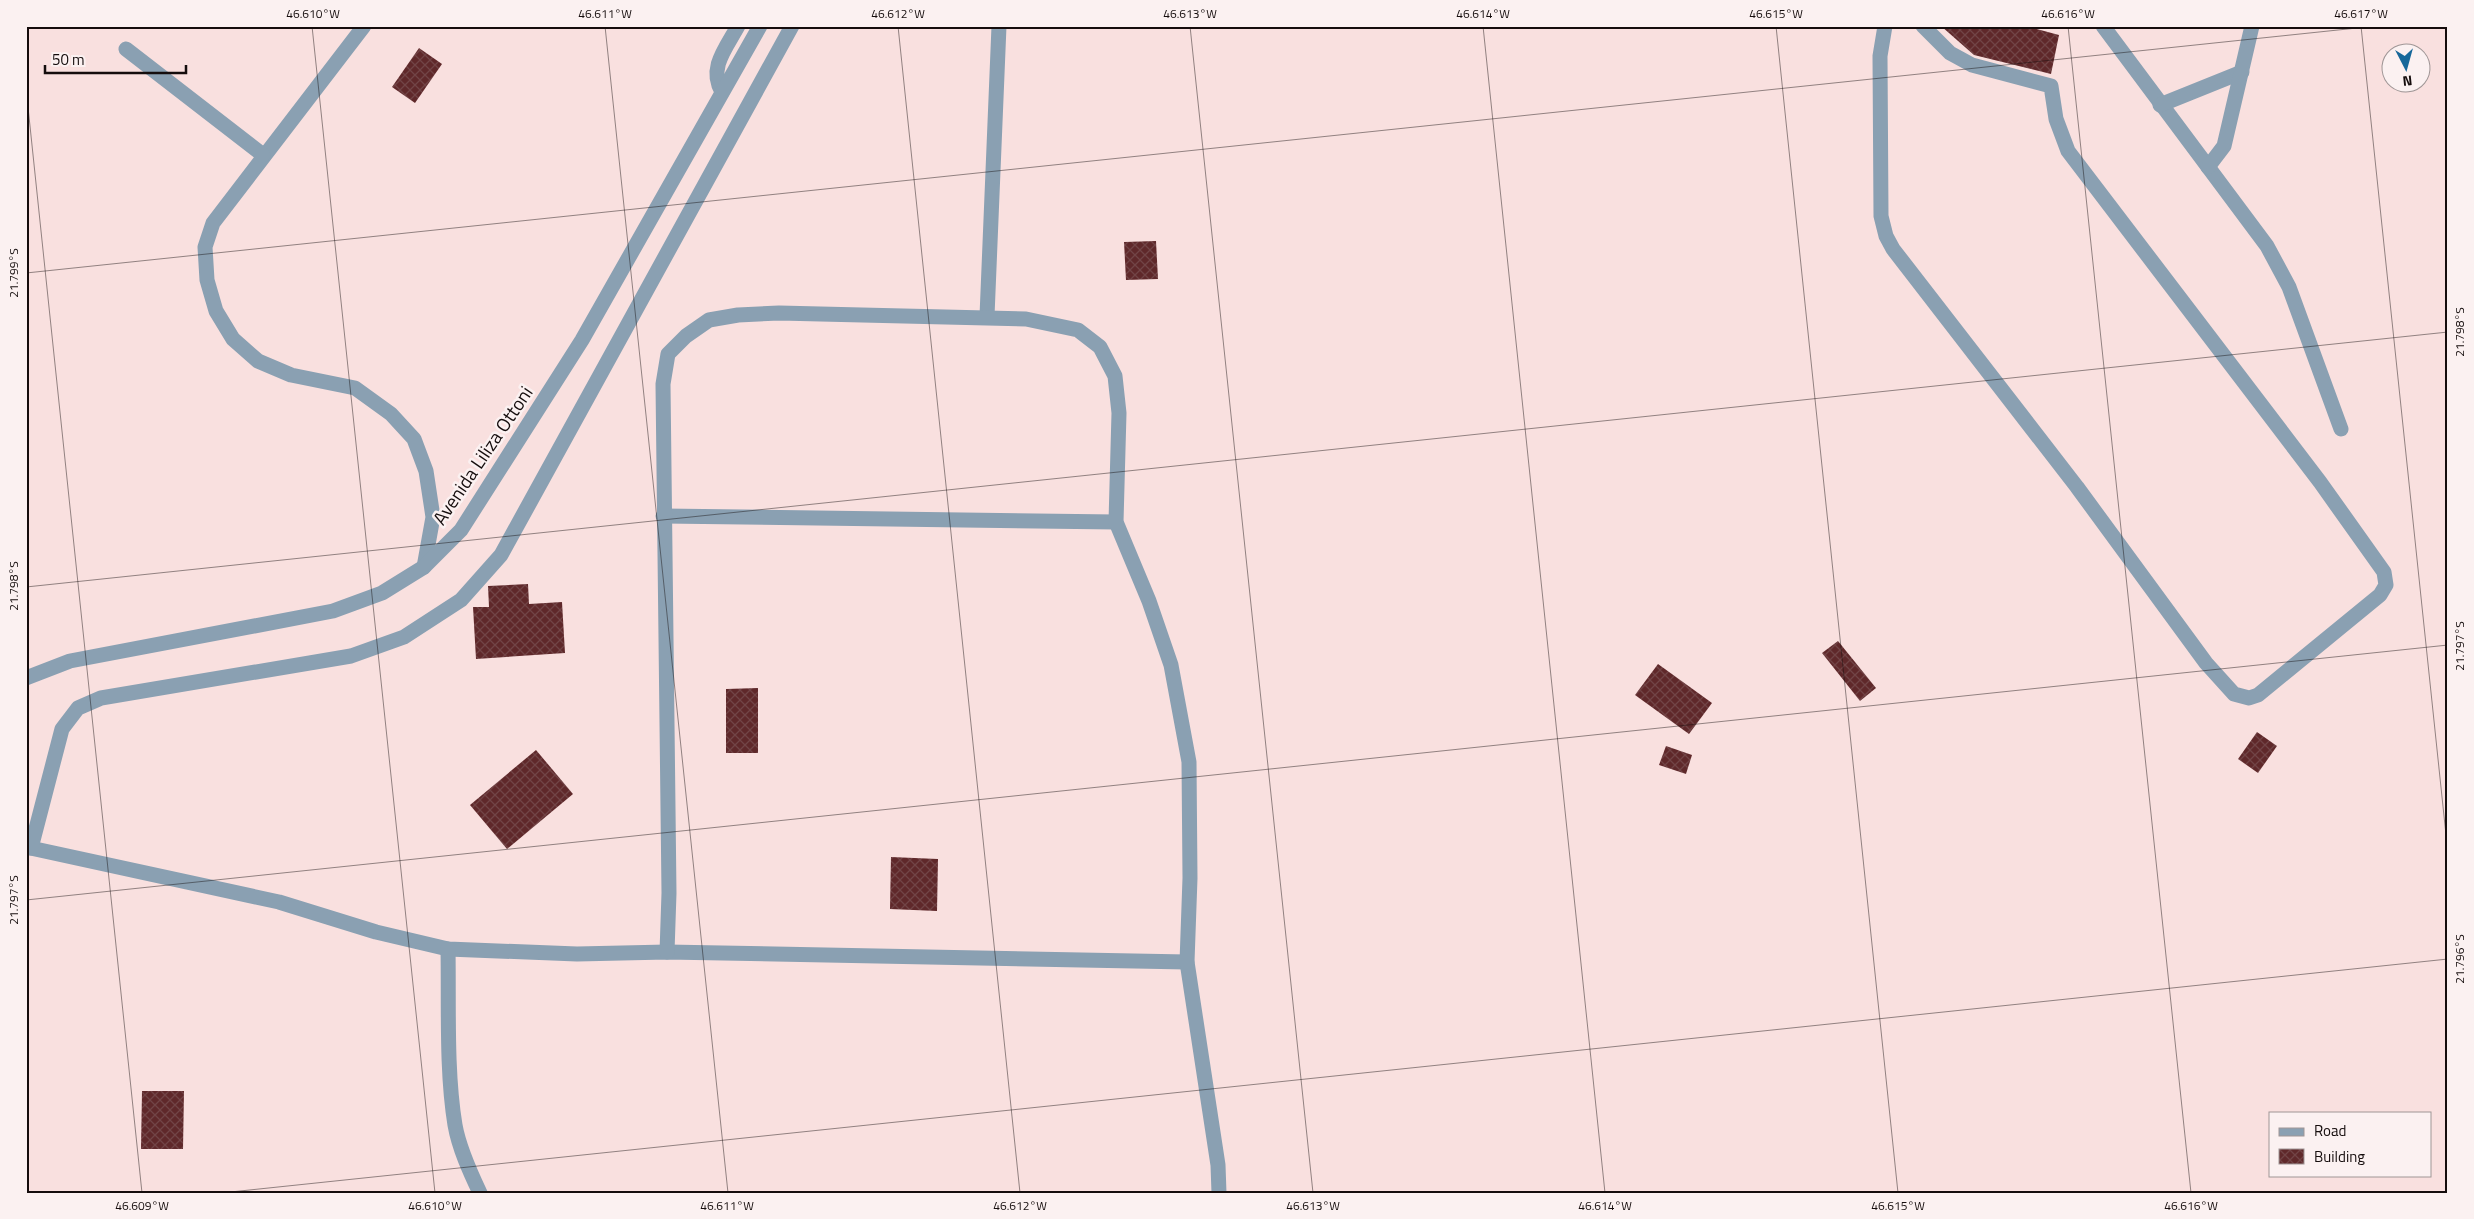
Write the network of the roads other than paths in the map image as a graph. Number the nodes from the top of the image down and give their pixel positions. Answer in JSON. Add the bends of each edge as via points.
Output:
{"nodes":[{"id":1,"x":364,"y":26,"type":"edge"},
{"id":2,"x":738,"y":26,"type":"edge"},
{"id":3,"x":760,"y":26,"type":"edge"},
{"id":4,"x":792,"y":26,"type":"edge"},
{"id":5,"x":1000,"y":26,"type":"edge"},
{"id":6,"x":1885,"y":26,"type":"edge"},
{"id":7,"x":1923,"y":26,"type":"edge"},
{"id":8,"x":2103,"y":26,"type":"edge"},
{"id":9,"x":2252,"y":26,"type":"edge"},
{"id":10,"x":126,"y":49,"type":"dead end"},
{"id":11,"x":2242,"y":72,"type":"junction"},
{"id":12,"x":722,"y":92,"type":"junction"},
{"id":13,"x":2160,"y":105,"type":"junction"},
{"id":14,"x":263,"y":155,"type":"junction"},
{"id":15,"x":2208,"y":167,"type":"junction"},
{"id":16,"x":987,"y":316,"type":"junction"},
{"id":17,"x":2341,"y":429,"type":"dead end"},
{"id":18,"x":663,"y":516,"type":"junction"},
{"id":19,"x":1116,"y":522,"type":"junction"},
{"id":20,"x":424,"y":567,"type":"junction"},
{"id":21,"x":26,"y":678,"type":"edge"},
{"id":22,"x":29,"y":847,"type":"edge"},
{"id":23,"x":448,"y":949,"type":"junction"},
{"id":24,"x":667,"y":952,"type":"junction"},
{"id":25,"x":1186,"y":962,"type":"junction"},
{"id":26,"x":480,"y":1193,"type":"edge"},
{"id":27,"x":1219,"y":1193,"type":"edge"}],
"edges":[{"from":1,"to":14,"type":"street"},
{"from":2,"to":12,"type":"street","via":[[716,65],[717,84]]},
{"from":3,"to":12,"type":"street","name":"Avenida Liliza Ottoni"},
{"from":4,"to":22,"type":"street","via":[[501,555],[461,600],[404,637],[351,656],[101,698],[78,708],[62,729]]},
{"from":5,"to":16,"type":"street"},
{"from":6,"to":7,"type":"street","via":[[1880,56],[1881,216],[1893,249],[2077,487],[2206,663],[2234,694],[2249,698],[2258,695],[2380,594],[2386,586],[2384,572],[2320,482],[2068,151],[2056,119],[2051,86],[1972,65],[1950,52]]},
{"from":8,"to":13,"type":"street"},
{"from":9,"to":11,"type":"street"},
{"from":10,"to":14,"type":"street"},
{"from":11,"to":13,"type":"street"},
{"from":11,"to":15,"type":"street","via":[[2224,146]]},
{"from":12,"to":20,"type":"street","name":"Avenida Liliza Ottoni","via":[[572,356],[461,530]]},
{"from":13,"to":15,"type":"street"},
{"from":14,"to":20,"type":"street","via":[[213,223],[205,247],[206,280],[216,311],[233,339],[258,361],[291,375],[355,388],[391,414],[414,439],[426,471],[433,517]]},
{"from":15,"to":17,"type":"street","via":[[2267,246],[2289,287]]},
{"from":16,"to":18,"type":"street","via":[[779,312],[709,320],[668,354],[663,384]]},
{"from":16,"to":19,"type":"street","via":[[1026,319],[1078,330],[1100,347],[1115,376],[1119,413]]},
{"from":18,"to":19,"type":"street"},
{"from":18,"to":24,"type":"street","via":[[669,894]]},
{"from":19,"to":25,"type":"street","via":[[1171,665],[1189,762],[1190,878]]},
{"from":20,"to":21,"type":"street","name":"Avenida Liliza Ottoni","via":[[382,593],[334,611],[70,661]]},
{"from":22,"to":23,"type":"street","via":[[279,902],[376,932]]},
{"from":23,"to":24,"type":"street","via":[[577,954]]},
{"from":23,"to":26,"type":"street","via":[[455,1125]]},
{"from":24,"to":25,"type":"street"},
{"from":25,"to":27,"type":"street","via":[[1218,1165]]}]}
